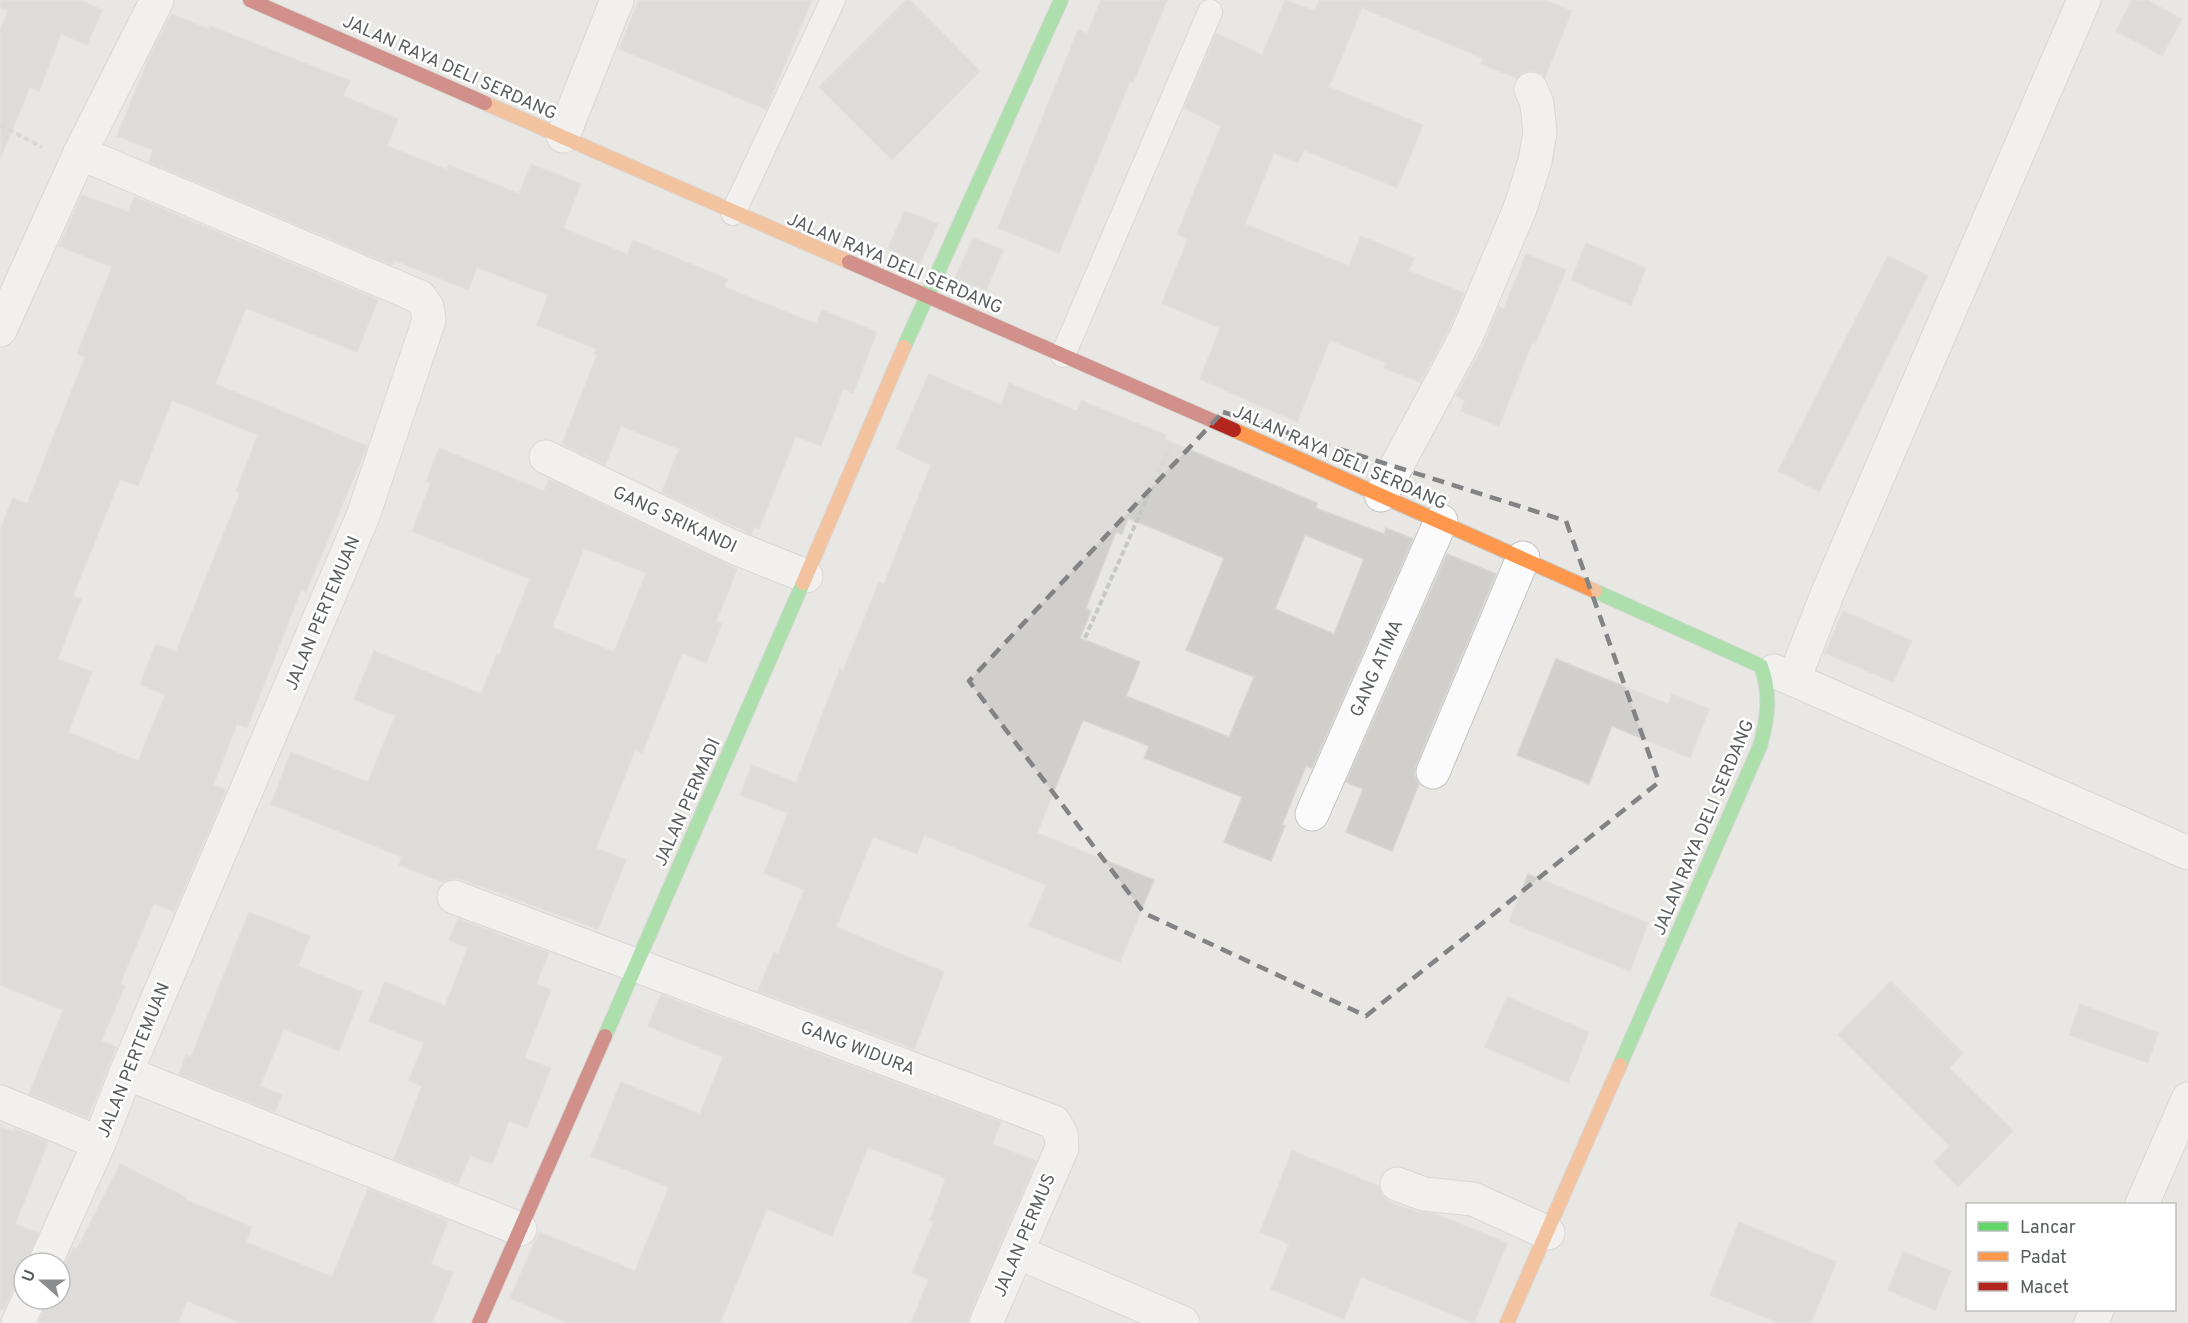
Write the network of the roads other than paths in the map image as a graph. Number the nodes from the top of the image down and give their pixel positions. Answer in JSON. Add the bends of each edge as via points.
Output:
{"nodes":[{"id":1,"x":156,"y":0,"type":"edge"},
{"id":2,"x":250,"y":0,"type":"edge"},
{"id":3,"x":616,"y":0,"type":"edge"},
{"id":4,"x":832,"y":0,"type":"edge"},
{"id":5,"x":1061,"y":0,"type":"edge"},
{"id":6,"x":2084,"y":0,"type":"edge"},
{"id":7,"x":1210,"y":12,"type":"dead end"},
{"id":8,"x":1531,"y":89,"type":"dead end"},
{"id":9,"x":563,"y":136,"type":"junction"},
{"id":10,"x":78,"y":158,"type":"junction"},
{"id":11,"x":733,"y":213,"type":"junction"},
{"id":12,"x":9,"y":284,"type":"edge"},
{"id":13,"x":926,"y":294,"type":"junction"},
{"id":14,"x":0,"y":330,"type":"edge"},
{"id":15,"x":1063,"y":355,"type":"junction"},
{"id":16,"x":546,"y":457,"type":"dead end"},
{"id":17,"x":1381,"y":495,"type":"junction"},
{"id":18,"x":1441,"y":521,"type":"junction"},
{"id":19,"x":1523,"y":558,"type":"junction"},
{"id":20,"x":806,"y":576,"type":"junction"},
{"id":21,"x":1761,"y":666,"type":"junction"},
{"id":22,"x":1794,"y":679,"type":"junction"},
{"id":23,"x":1433,"y":772,"type":"dead end"},
{"id":24,"x":1312,"y":814,"type":"dead end"},
{"id":25,"x":2188,"y":853,"type":"edge"},
{"id":26,"x":454,"y":897,"type":"dead end"},
{"id":27,"x":636,"y":964,"type":"junction"},
{"id":28,"x":126,"y":1073,"type":"junction"},
{"id":29,"x":2188,"y":1099,"type":"edge"},
{"id":30,"x":0,"y":1102,"type":"edge"},
{"id":31,"x":99,"y":1143,"type":"junction"},
{"id":32,"x":1062,"y":1148,"type":"joint"},
{"id":33,"x":1398,"y":1184,"type":"dead end"},
{"id":34,"x":2142,"y":1203,"type":"edge"},
{"id":35,"x":520,"y":1229,"type":"junction"},
{"id":36,"x":1548,"y":1233,"type":"junction"},
{"id":37,"x":50,"y":1251,"type":"edge"},
{"id":38,"x":1017,"y":1252,"type":"junction"},
{"id":39,"x":479,"y":1323,"type":"edge"},
{"id":40,"x":986,"y":1323,"type":"edge"},
{"id":41,"x":1183,"y":1323,"type":"edge"},
{"id":42,"x":1507,"y":1323,"type":"edge"}],
"edges":[{"from":1,"to":10,"type":"street"},
{"from":2,"to":9,"type":"main road","name":"JALAN RAYA DELI SERDANG"},
{"from":3,"to":9,"type":"street"},
{"from":4,"to":11,"type":"lane"},
{"from":5,"to":13,"type":"main road","name":"JALAN PERMADI"},
{"from":6,"to":22,"type":"street"},
{"from":7,"to":15,"type":"lane"},
{"from":8,"to":17,"type":"street","via":[[1540,132],[1536,161],[1521,206],[1466,338]]},
{"from":9,"to":11,"type":"main road","name":"JALAN RAYA DELI SERDANG"},
{"from":10,"to":12,"type":"street"},
{"from":10,"to":28,"type":"street","name":"JALAN PERTEMUAN","via":[[420,297],[429,320],[363,516]]},
{"from":11,"to":13,"type":"main road","name":"JALAN RAYA DELI SERDANG"},
{"from":12,"to":14,"type":"street"},
{"from":13,"to":15,"type":"main road","name":"JALAN RAYA DELI SERDANG"},
{"from":13,"to":20,"type":"main road","name":"JALAN PERMADI"},
{"from":15,"to":17,"type":"main road","name":"JALAN RAYA DELI SERDANG"},
{"from":16,"to":20,"type":"street","name":"GANG SRIKANDI","via":[[731,546]]},
{"from":17,"to":18,"type":"main road","name":"JALAN RAYA DELI SERDANG"},
{"from":18,"to":19,"type":"main road","name":"JALAN RAYA DELI SERDANG"},
{"from":18,"to":24,"type":"street","name":"GANG ATIMA"},
{"from":19,"to":21,"type":"main road","name":"JALAN RAYA DELI SERDANG"},
{"from":19,"to":23,"type":"street"},
{"from":20,"to":27,"type":"main road","name":"JALAN PERMADI"},
{"from":21,"to":22,"type":"street"},
{"from":21,"to":36,"type":"main road","name":"JALAN RAYA DELI SERDANG","via":[[1770,699],[1760,746]]},
{"from":22,"to":25,"type":"street"},
{"from":26,"to":27,"type":"street"},
{"from":27,"to":32,"type":"street","name":"GANG WIDURA","via":[[1054,1122],[1061,1134]]},
{"from":27,"to":35,"type":"main road","name":"JALAN PERMADI"},
{"from":28,"to":31,"type":"street","name":"JALAN PERTEMUAN"},
{"from":28,"to":35,"type":"street"},
{"from":29,"to":34,"type":"street"},
{"from":30,"to":31,"type":"street"},
{"from":31,"to":37,"type":"street","name":"JALAN PERTEMUAN"},
{"from":32,"to":38,"type":"street","name":"JALAN PERMUS"},
{"from":33,"to":36,"type":"street","via":[[1424,1194],[1473,1199]]},
{"from":35,"to":39,"type":"main road","name":"JALAN PERMADI"},
{"from":36,"to":42,"type":"main road","name":"JALAN RAYA DELI SERDANG"},
{"from":38,"to":40,"type":"street","name":"JALAN PERMUS"},
{"from":38,"to":41,"type":"street"}]}
